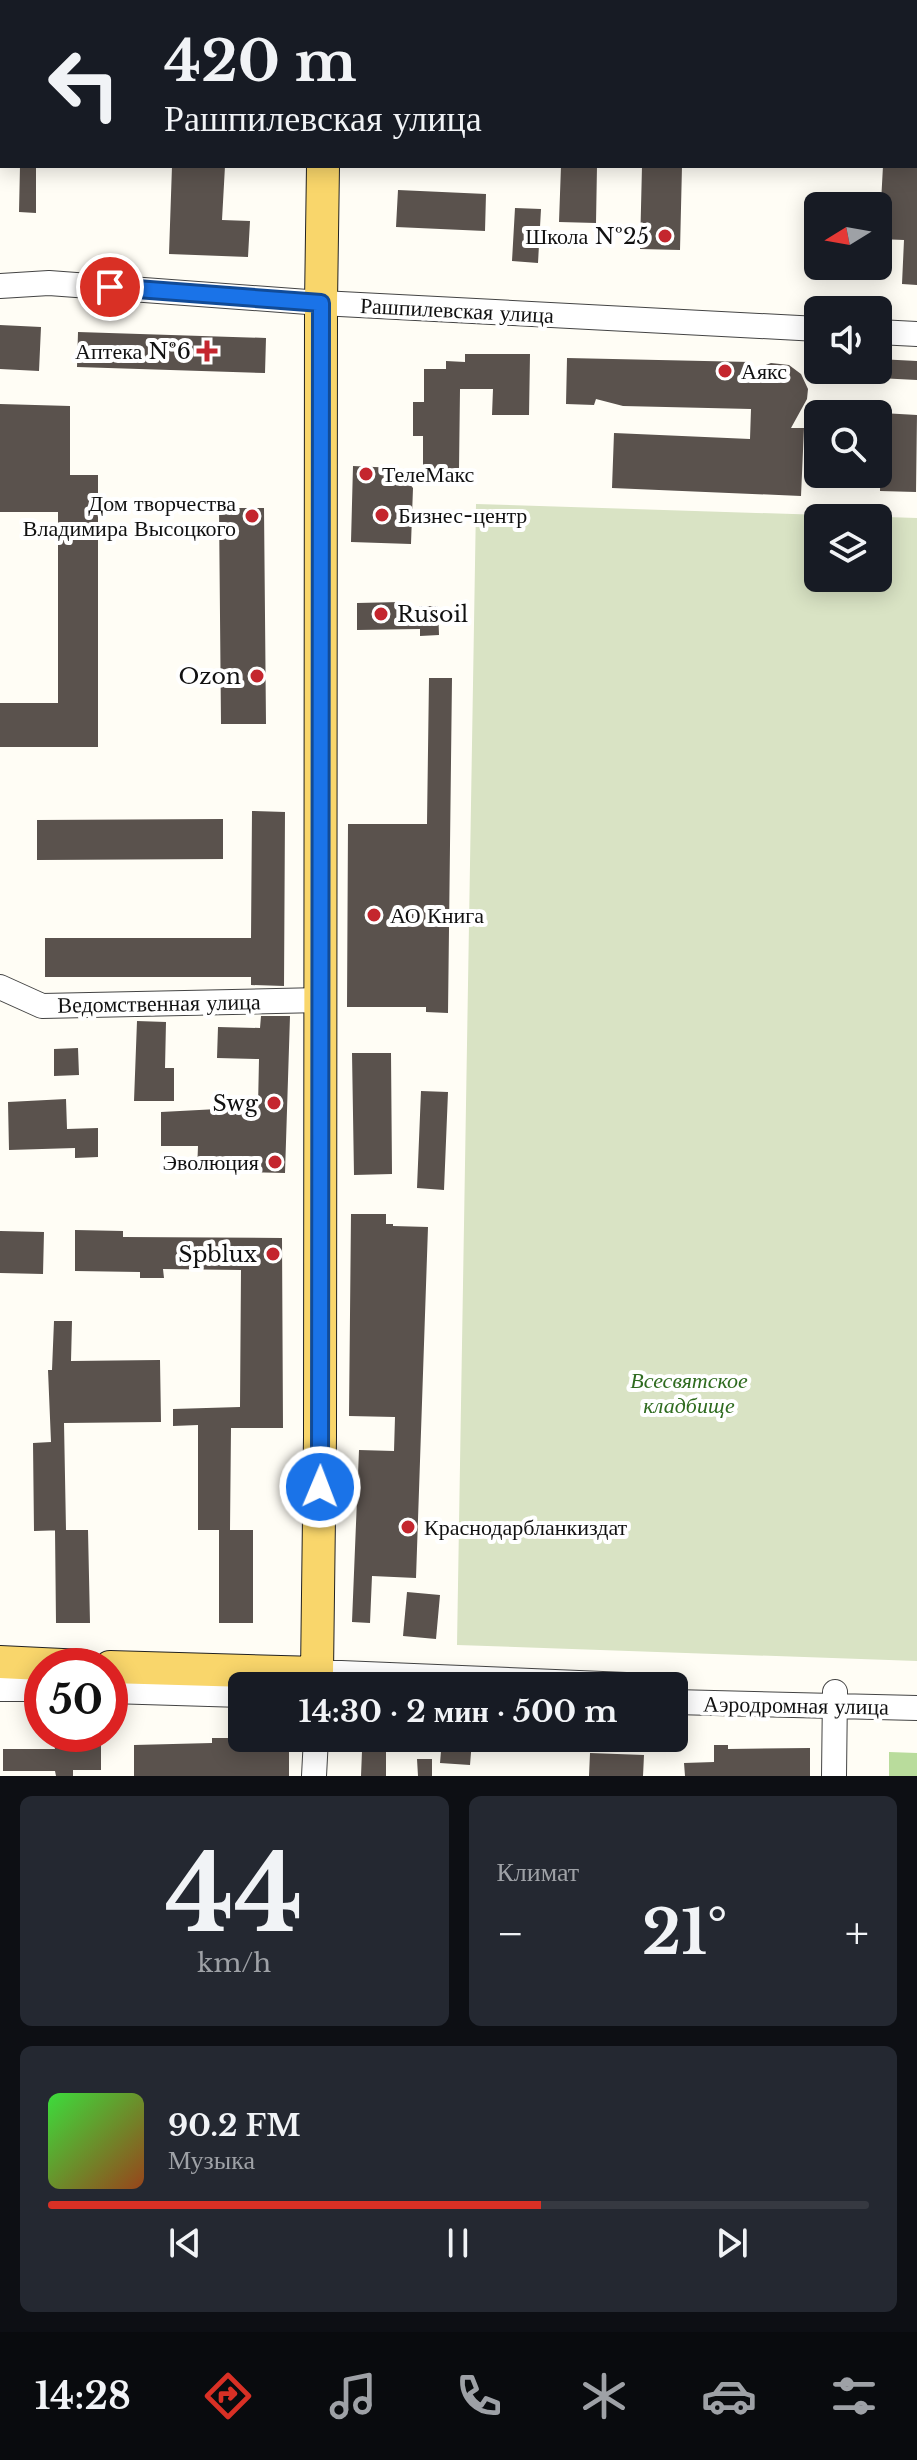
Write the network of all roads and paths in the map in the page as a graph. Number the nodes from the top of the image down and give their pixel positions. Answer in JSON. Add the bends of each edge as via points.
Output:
{"nodes":[{"id":1,"x":323,"y":168,"type":"edge"},
{"id":2,"x":0,"y":286,"type":"edge"},
{"id":3,"x":321,"y":303,"type":"junction"},
{"id":4,"x":804,"y":328,"type":"edge"},
{"id":5,"x":892,"y":333,"type":"edge"},
{"id":6,"x":917,"y":334,"type":"edge"},
{"id":7,"x":0,"y":987,"type":"edge"},
{"id":8,"x":321,"y":1000,"type":"junction"},
{"id":9,"x":0,"y":1662,"type":"edge"},
{"id":10,"x":24,"y":1663,"type":"edge"},
{"id":11,"x":128,"y":1668,"type":"edge"},
{"id":12,"x":317,"y":1672,"type":"edge"},
{"id":13,"x":228,"y":1674,"type":"edge"},
{"id":14,"x":688,"y":1688,"type":"edge"},
{"id":15,"x":0,"y":1689,"type":"edge"},
{"id":16,"x":24,"y":1689,"type":"edge"},
{"id":17,"x":128,"y":1692,"type":"edge"},
{"id":18,"x":917,"y":1692,"type":"edge"},
{"id":19,"x":228,"y":1695,"type":"edge"},
{"id":20,"x":835,"y":1698,"type":"junction"},
{"id":21,"x":688,"y":1702,"type":"edge"},
{"id":22,"x":917,"y":1708,"type":"edge"},
{"id":23,"x":315,"y":1752,"type":"edge"},
{"id":24,"x":314,"y":1776,"type":"edge"},
{"id":25,"x":834,"y":1776,"type":"edge"}],
"edges":[{"from":1,"to":3,"type":"main road"},
{"from":2,"to":3,"type":"street","name":"Рашпилевская улица","via":[[49,283]]},
{"from":3,"to":4,"type":"street","name":"Рашпилевская улица"},
{"from":3,"to":8,"type":"main road"},
{"from":5,"to":6,"type":"street"},
{"from":7,"to":8,"type":"street","name":"Ведомственная улица","via":[[42,1006]]},
{"from":8,"to":12,"type":"main road"},
{"from":9,"to":10,"type":"main road"},
{"from":11,"to":13,"type":"main road"},
{"from":14,"to":20,"type":"street","name":"Аэродромная улица"},
{"from":15,"to":16,"type":"street"},
{"from":17,"to":19,"type":"street"},
{"from":18,"to":20,"type":"street","name":"Аэродромная улица"},
{"from":20,"to":21,"type":"street","name":"Аэродромная улица"},
{"from":20,"to":22,"type":"street","name":"Аэродромная улица"},
{"from":20,"to":25,"type":"street"},
{"from":23,"to":24,"type":"street"}]}
